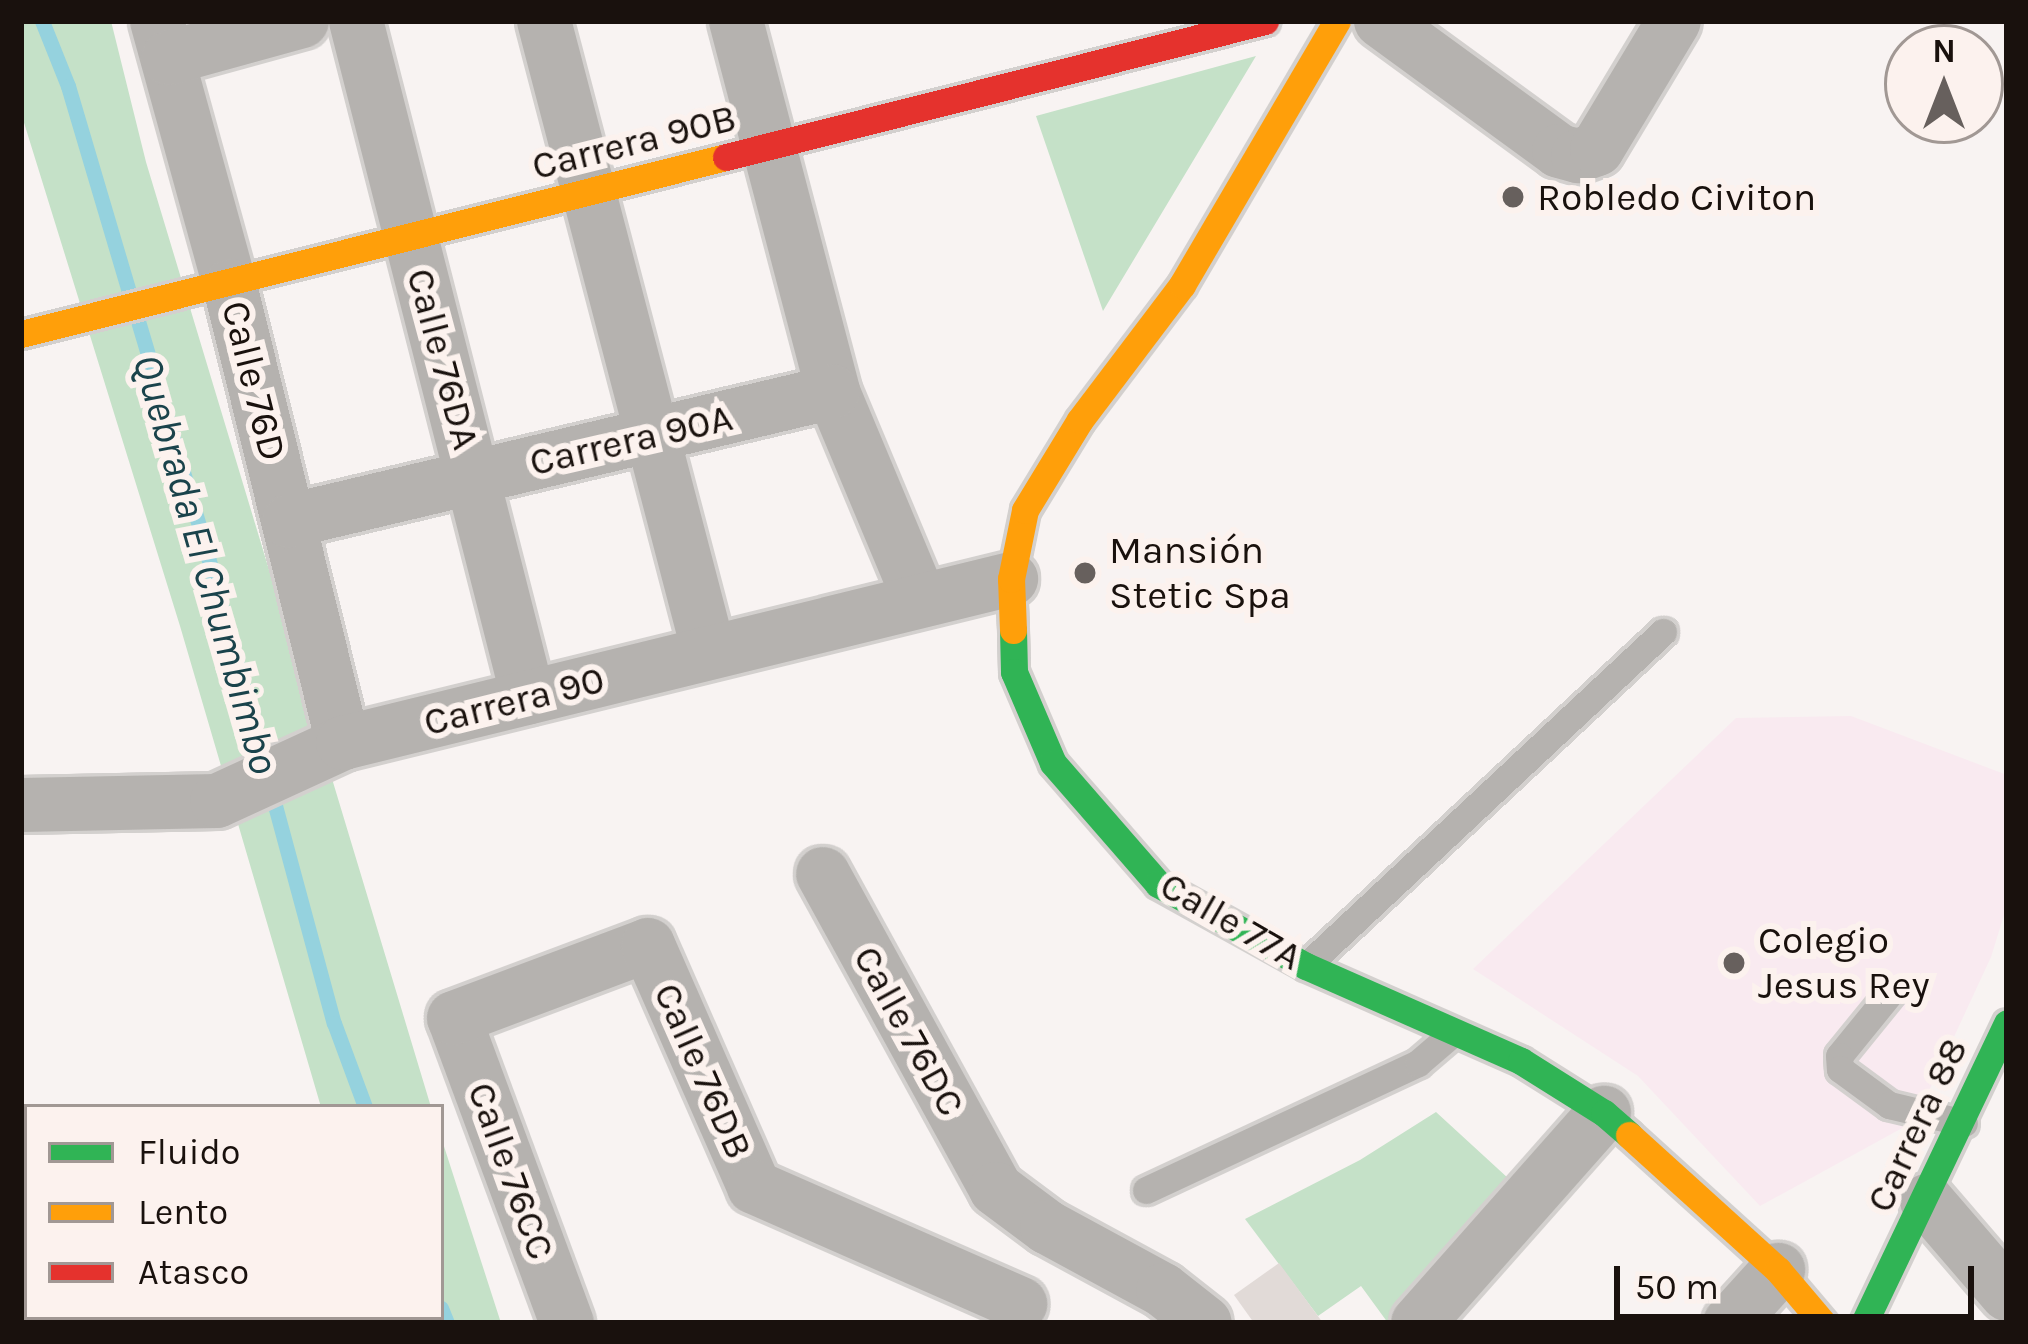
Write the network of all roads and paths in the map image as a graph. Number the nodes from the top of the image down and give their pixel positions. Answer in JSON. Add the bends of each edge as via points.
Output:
{"nodes":[{"id":1,"x":302,"y":21,"type":"edge"},
{"id":2,"x":356,"y":21,"type":"edge"},
{"id":3,"x":544,"y":21,"type":"edge"},
{"id":4,"x":736,"y":21,"type":"edge"},
{"id":5,"x":1265,"y":21,"type":"edge"},
{"id":6,"x":1337,"y":21,"type":"edge"},
{"id":7,"x":1381,"y":21,"type":"edge"},
{"id":8,"x":1674,"y":21,"type":"edge"},
{"id":9,"x":162,"y":40,"type":"edge"},
{"id":10,"x":769,"y":148,"type":"junction"},
{"id":11,"x":590,"y":194,"type":"junction"},
{"id":12,"x":411,"y":239,"type":"junction"},
{"id":13,"x":230,"y":286,"type":"junction"},
{"id":14,"x":33,"y":331,"type":"edge"},
{"id":15,"x":833,"y":392,"type":"junction"},
{"id":16,"x":653,"y":434,"type":"junction"},
{"id":17,"x":474,"y":478,"type":"junction"},
{"id":18,"x":289,"y":521,"type":"junction"},
{"id":19,"x":1011,"y":579,"type":"junction"},
{"id":20,"x":920,"y":601,"type":"junction"},
{"id":21,"x":1663,"y":632,"type":"dead end"},
{"id":22,"x":710,"y":652,"type":"junction"},
{"id":23,"x":528,"y":697,"type":"junction"},
{"id":24,"x":344,"y":743,"type":"junction"},
{"id":25,"x":24,"y":795,"type":"edge"},
{"id":26,"x":823,"y":874,"type":"dead end"},
{"id":27,"x":1306,"y":966,"type":"junction"},
{"id":28,"x":1891,"y":992,"type":"dead end"},
{"id":29,"x":454,"y":1018,"type":"joint"},
{"id":30,"x":2007,"y":1023,"type":"edge"},
{"id":31,"x":1454,"y":1034,"type":"junction"},
{"id":32,"x":1604,"y":1113,"type":"junction"},
{"id":33,"x":1964,"y":1123,"type":"junction"},
{"id":34,"x":1146,"y":1190,"type":"dead end"},
{"id":35,"x":1927,"y":1201,"type":"junction"},
{"id":36,"x":1047,"y":1227,"type":"junction"},
{"id":37,"x":1778,"y":1270,"type":"junction"},
{"id":38,"x":2007,"y":1294,"type":"edge"},
{"id":39,"x":1016,"y":1314,"type":"edge"},
{"id":40,"x":567,"y":1323,"type":"edge"},
{"id":41,"x":1205,"y":1323,"type":"edge"},
{"id":42,"x":1418,"y":1323,"type":"edge"},
{"id":43,"x":1730,"y":1323,"type":"edge"},
{"id":44,"x":1822,"y":1323,"type":"edge"},
{"id":45,"x":1864,"y":1323,"type":"edge"}],
"edges":[{"from":1,"to":9,"type":"street"},
{"from":2,"to":12,"type":"street","name":"Calle 76DA"},
{"from":3,"to":11,"type":"street"},
{"from":4,"to":10,"type":"street"},
{"from":5,"to":10,"type":"street","name":"Carrera 90B"},
{"from":6,"to":19,"type":"street","name":"Calle 77A","via":[[1182,285],[1080,420],[1025,510]]},
{"from":7,"to":8,"type":"street","via":[[1559,151],[1578,156],[1597,149]]},
{"from":9,"to":13,"type":"street","name":"Calle 76D"},
{"from":10,"to":11,"type":"street","name":"Carrera 90B"},
{"from":10,"to":15,"type":"street"},
{"from":11,"to":12,"type":"street","name":"Carrera 90B"},
{"from":11,"to":16,"type":"street"},
{"from":12,"to":13,"type":"street","name":"Carrera 90B"},
{"from":12,"to":17,"type":"street","name":"Calle 76DA"},
{"from":13,"to":14,"type":"street","name":"Carrera 90B"},
{"from":13,"to":18,"type":"street","name":"Calle 76D"},
{"from":15,"to":16,"type":"street","name":"Carrera 90A"},
{"from":15,"to":20,"type":"street"},
{"from":16,"to":17,"type":"street","name":"Carrera 90A"},
{"from":16,"to":22,"type":"street"},
{"from":17,"to":18,"type":"street","name":"Carrera 90A"},
{"from":17,"to":23,"type":"street","name":"Calle 76DA"},
{"from":18,"to":24,"type":"street","name":"Calle 76D"},
{"from":19,"to":20,"type":"street","name":"Carrera 90"},
{"from":19,"to":27,"type":"street","name":"Calle 77A","via":[[1014,672],[1053,763],[1158,884]]},
{"from":20,"to":22,"type":"street","name":"Carrera 90"},
{"from":21,"to":27,"type":"lane"},
{"from":22,"to":23,"type":"street","name":"Carrera 90"},
{"from":23,"to":24,"type":"street","name":"Carrera 90"},
{"from":24,"to":25,"type":"street","name":"Carrera 90","via":[[217,801]]},
{"from":26,"to":36,"type":"street","name":"Calle 76DC","via":[[996,1189]]},
{"from":27,"to":31,"type":"street","name":"Calle 77A"},
{"from":28,"to":33,"type":"lane","via":[[1839,1056],[1840,1069],[1889,1105]]},
{"from":29,"to":39,"type":"street","name":"Calle 76DB","via":[[648,945],[754,1187]]},
{"from":29,"to":40,"type":"street","name":"Calle 76CC"},
{"from":30,"to":33,"type":"street","name":"Carrera 88"},
{"from":31,"to":32,"type":"street","name":"Calle 77A","via":[[1521,1060]]},
{"from":31,"to":34,"type":"lane","via":[[1418,1063]]},
{"from":32,"to":37,"type":"street","name":"Calle 77A"},
{"from":32,"to":42,"type":"street"},
{"from":33,"to":35,"type":"street","name":"Carrera 88"},
{"from":35,"to":38,"type":"street"},
{"from":35,"to":45,"type":"street","name":"Carrera 88"},
{"from":36,"to":39,"type":"street"},
{"from":36,"to":41,"type":"street"},
{"from":37,"to":43,"type":"street"},
{"from":37,"to":44,"type":"street","name":"Calle 77A"}]}
